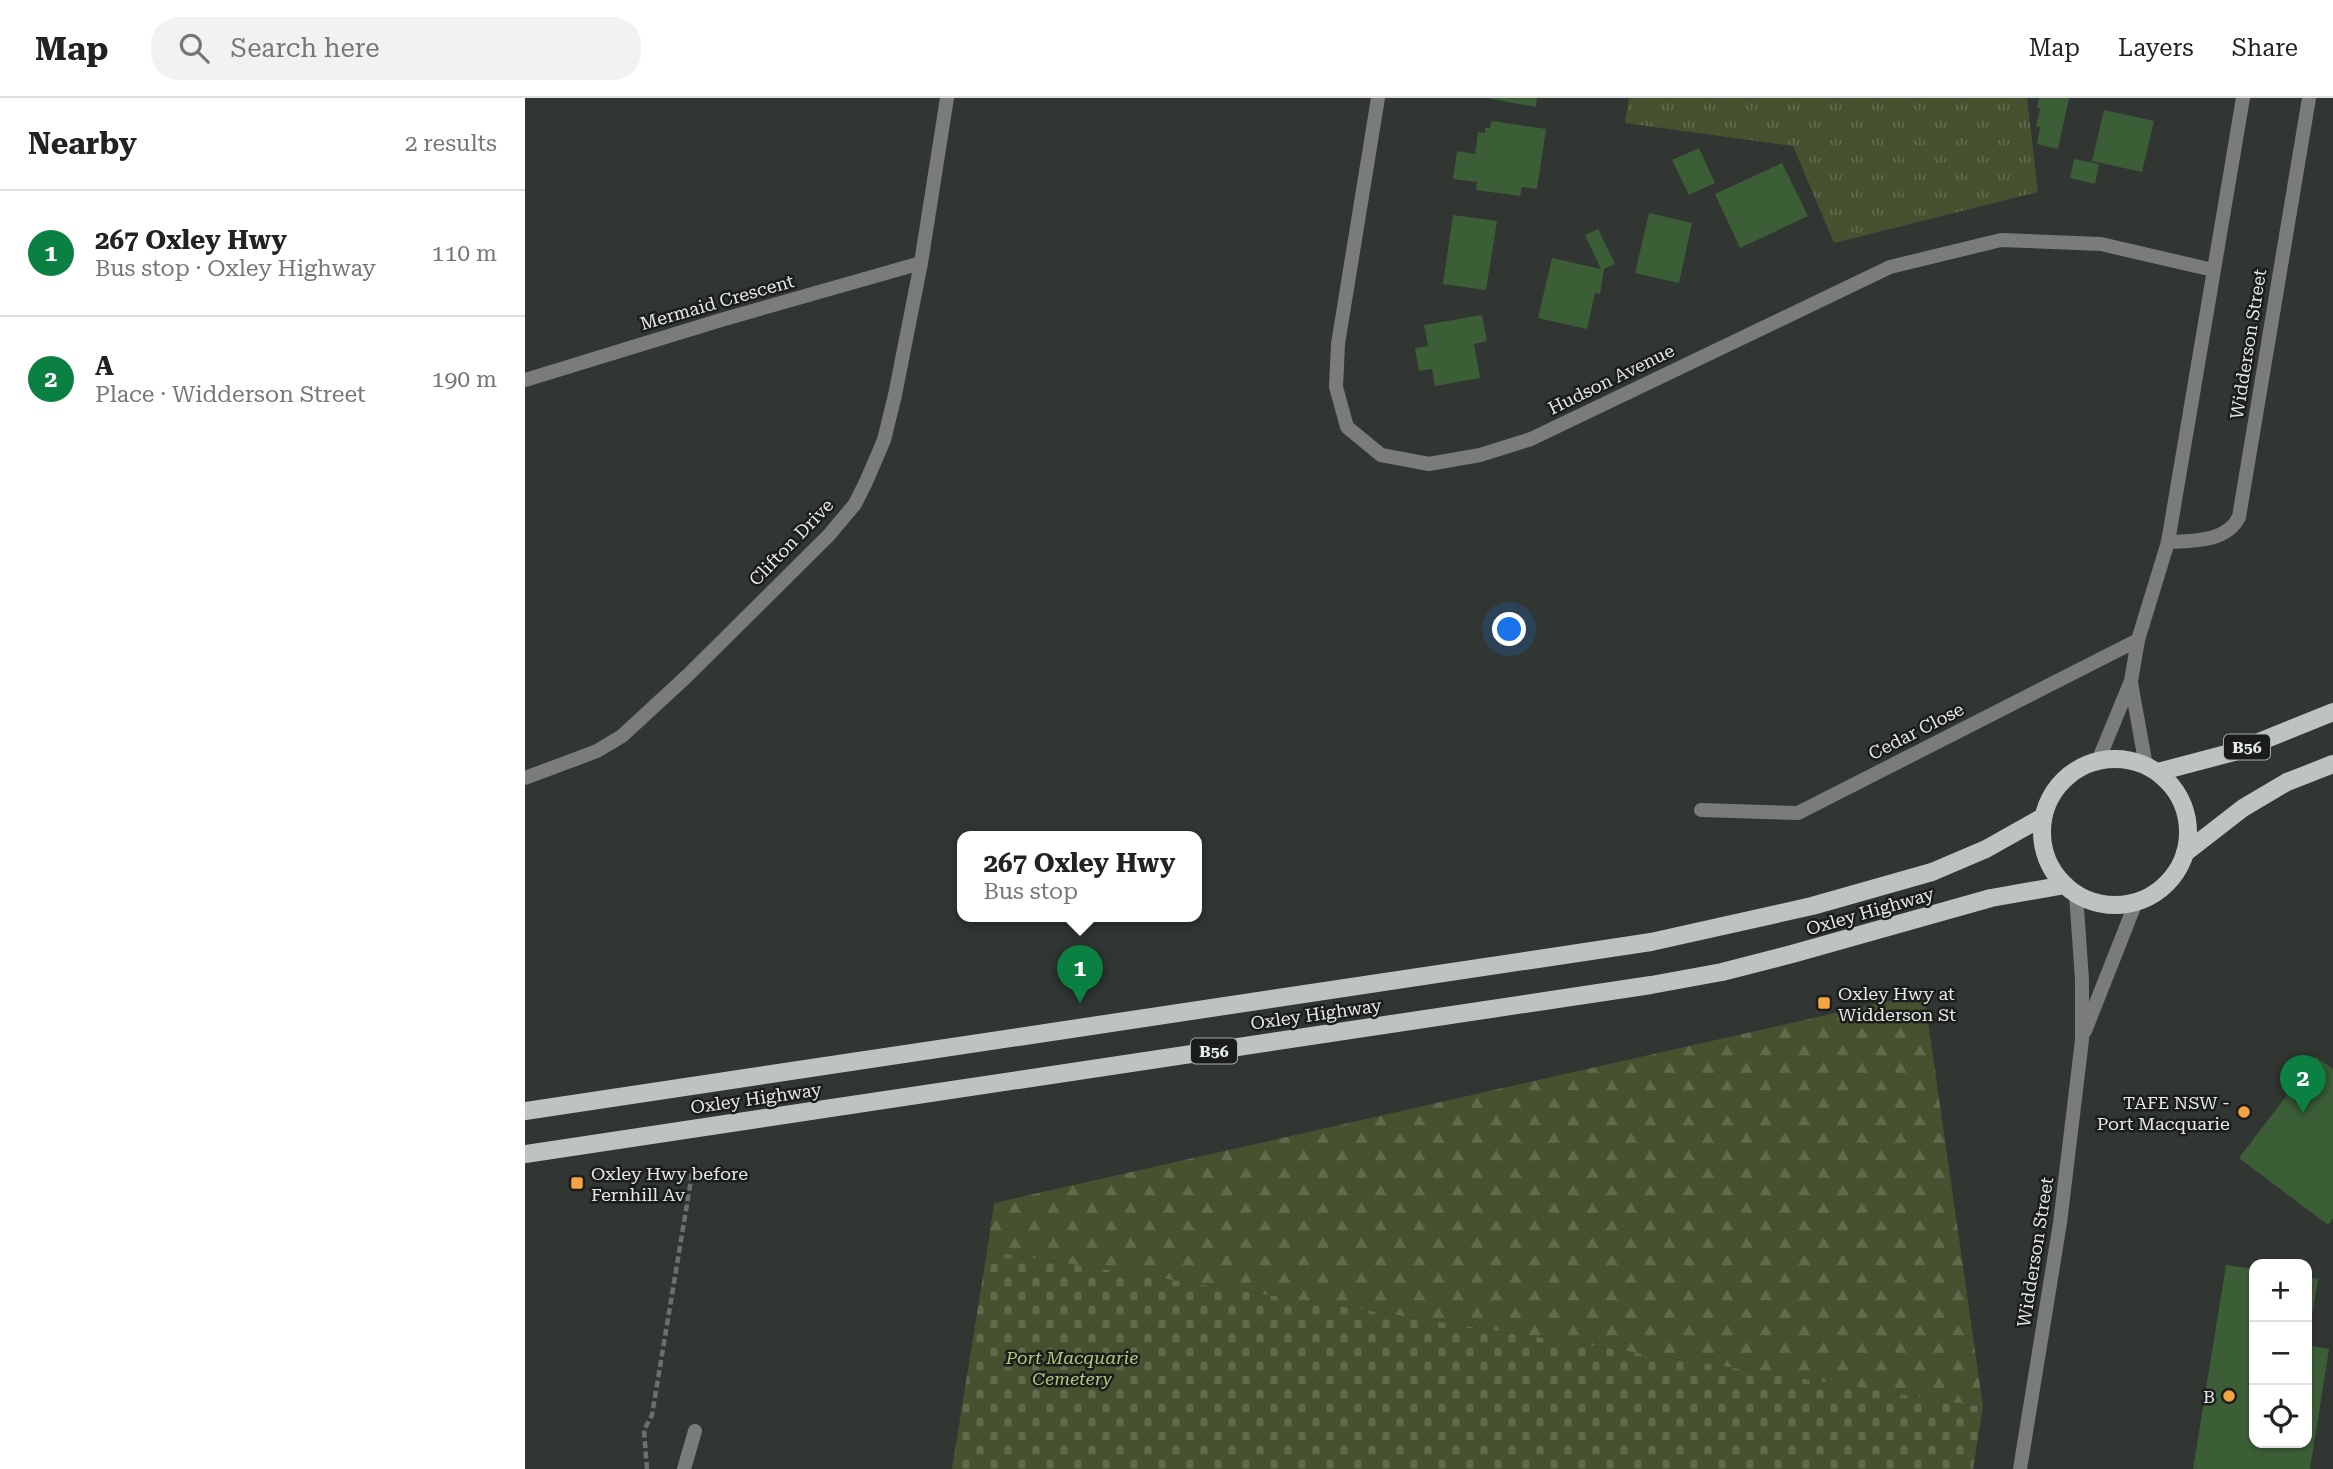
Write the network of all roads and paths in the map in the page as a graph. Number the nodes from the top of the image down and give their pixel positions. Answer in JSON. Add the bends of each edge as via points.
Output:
{"nodes":[{"id":1,"x":947,"y":98,"type":"edge"},
{"id":2,"x":1378,"y":98,"type":"edge"},
{"id":3,"x":2243,"y":98,"type":"edge"},
{"id":4,"x":2309,"y":98,"type":"edge"},
{"id":5,"x":921,"y":263,"type":"junction"},
{"id":6,"x":2213,"y":270,"type":"junction"},
{"id":7,"x":525,"y":380,"type":"edge"},
{"id":8,"x":2168,"y":542,"type":"junction"},
{"id":9,"x":2138,"y":640,"type":"junction"},
{"id":10,"x":2131,"y":681,"type":"junction"},
{"id":11,"x":2333,"y":712,"type":"edge"},
{"id":12,"x":2098,"y":761,"type":"junction"},
{"id":13,"x":2333,"y":764,"type":"edge"},
{"id":14,"x":2152,"y":769,"type":"junction"},
{"id":15,"x":525,"y":778,"type":"edge"},
{"id":16,"x":1700,"y":810,"type":"dead end"},
{"id":17,"x":2043,"y":817,"type":"junction"},
{"id":18,"x":2185,"y":853,"type":"junction"},
{"id":19,"x":2070,"y":889,"type":"junction"},
{"id":20,"x":2136,"y":902,"type":"junction"},
{"id":21,"x":2082,"y":1041,"type":"junction"},
{"id":22,"x":525,"y":1111,"type":"edge"},
{"id":23,"x":525,"y":1154,"type":"edge"},
{"id":24,"x":693,"y":1168,"type":"dead end"},
{"id":25,"x":695,"y":1431,"type":"dead end"},
{"id":26,"x":647,"y":1469,"type":"edge"},
{"id":27,"x":684,"y":1469,"type":"edge"},
{"id":28,"x":2021,"y":1469,"type":"edge"}],
"edges":[{"from":1,"to":5,"type":"street","name":"Clifton Drive"},
{"from":2,"to":6,"type":"street","name":"Hudson Avenue","via":[[1338,344],[1336,387],[1347,428],[1381,455],[1429,464],[1531,439],[1889,267],[2001,240],[2101,244]]},
{"from":3,"to":6,"type":"street"},
{"from":4,"to":8,"type":"street","name":"Widderson Street","via":[[2239,517],[2230,530],[2218,536]]},
{"from":5,"to":7,"type":"street","name":"Mermaid Crescent"},
{"from":5,"to":15,"type":"street","name":"Clifton Drive","via":[[884,440],[855,504],[829,535],[622,736],[597,751]]},
{"from":6,"to":8,"type":"street"},
{"from":8,"to":9,"type":"street"},
{"from":9,"to":10,"type":"street"},
{"from":9,"to":16,"type":"street","name":"Cedar Close","via":[[1798,813]]},
{"from":10,"to":12,"type":"street"},
{"from":10,"to":14,"type":"street"},
{"from":11,"to":14,"type":"main road","number":"B56","via":[[2234,752]]},
{"from":12,"to":14,"type":"main road","number":"B56","via":[[2130,761]]},
{"from":12,"to":17,"type":"main road","number":"B56","via":[[2078,768],[2062,781]]},
{"from":13,"to":18,"type":"main road","via":[[2287,782],[2243,808]]},
{"from":14,"to":18,"type":"main road","via":[[2174,788],[2184,808]]},
{"from":17,"to":19,"type":"main road","via":[[2042,842],[2049,865]]},
{"from":17,"to":22,"type":"main road","name":"Oxley Highway","via":[[1932,872],[1812,906],[1651,942]]},
{"from":18,"to":20,"type":"main road","via":[[2175,874],[2158,891]]},
{"from":19,"to":20,"type":"main road","number":"B56","via":[[2095,902]]},
{"from":19,"to":21,"type":"street","name":"Widderson Street","via":[[2082,980]]},
{"from":19,"to":23,"type":"main road","name":"Oxley Highway","number":"B56","via":[[1991,898],[1722,972],[1651,985]]},
{"from":20,"to":21,"type":"street","name":"Widderson Street"},
{"from":21,"to":28,"type":"street","name":"Widderson Street","via":[[2060,1223]]},
{"from":24,"to":26,"type":"path","via":[[652,1415],[644,1430]]},
{"from":25,"to":27,"type":"street"}]}
